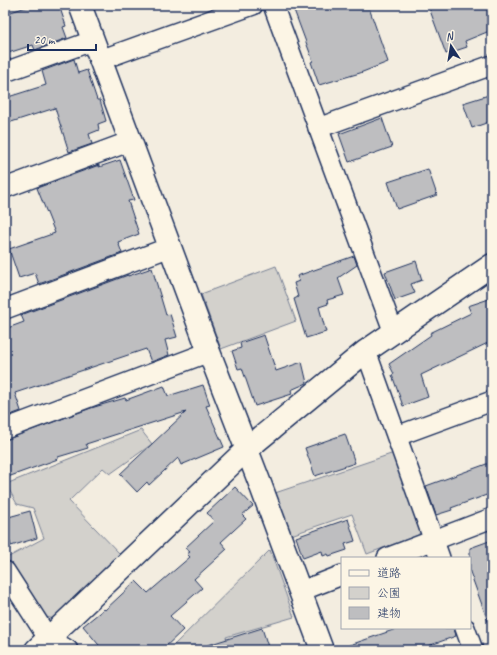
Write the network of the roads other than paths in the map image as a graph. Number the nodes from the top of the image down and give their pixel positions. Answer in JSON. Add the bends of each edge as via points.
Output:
{"nodes":[{"id":1,"x":80,"y":5,"type":"edge"},
{"id":2,"x":253,"y":5,"type":"edge"},
{"id":3,"x":273,"y":5,"type":"edge"},
{"id":4,"x":96,"y":50,"type":"junction"},
{"id":5,"x":492,"y":65,"type":"edge"},
{"id":6,"x":5,"y":72,"type":"edge"},
{"id":7,"x":318,"y":128,"type":"junction"},
{"id":8,"x":131,"y":141,"type":"junction"},
{"id":9,"x":5,"y":188,"type":"edge"},
{"id":10,"x":170,"y":247,"type":"junction"},
{"id":11,"x":492,"y":265,"type":"edge"},
{"id":12,"x":5,"y":309,"type":"edge"},
{"id":13,"x":394,"y":333,"type":"junction"},
{"id":14,"x":366,"y":351,"type":"junction"},
{"id":15,"x":209,"y":352,"type":"junction"},
{"id":16,"x":492,"y":401,"type":"edge"},
{"id":17,"x":5,"y":429,"type":"edge"},
{"id":18,"x":396,"y":436,"type":"junction"},
{"id":19,"x":247,"y":449,"type":"junction"},
{"id":20,"x":492,"y":518,"type":"edge"},
{"id":21,"x":434,"y":540,"type":"junction"},
{"id":22,"x":390,"y":557,"type":"edge"},
{"id":23,"x":440,"y":557,"type":"edge"},
{"id":24,"x":5,"y":571,"type":"edge"},
{"id":25,"x":341,"y":575,"type":"edge"},
{"id":26,"x":301,"y":591,"type":"junction"},
{"id":27,"x":465,"y":629,"type":"edge"},
{"id":28,"x":42,"y":644,"type":"edge"},
{"id":29,"x":68,"y":650,"type":"edge"},
{"id":30,"x":322,"y":650,"type":"edge"},
{"id":31,"x":473,"y":650,"type":"edge"}],
"edges":[{"from":1,"to":4,"type":"street"},
{"from":2,"to":4,"type":"street"},
{"from":3,"to":7,"type":"street"},
{"from":4,"to":6,"type":"street"},
{"from":4,"to":8,"type":"street"},
{"from":5,"to":7,"type":"street"},
{"from":7,"to":13,"type":"street"},
{"from":8,"to":9,"type":"street"},
{"from":8,"to":10,"type":"street"},
{"from":10,"to":12,"type":"street"},
{"from":10,"to":15,"type":"street"},
{"from":11,"to":13,"type":"street"},
{"from":13,"to":14,"type":"street"},
{"from":14,"to":18,"type":"street"},
{"from":14,"to":19,"type":"street"},
{"from":15,"to":17,"type":"street"},
{"from":15,"to":19,"type":"street"},
{"from":16,"to":18,"type":"street"},
{"from":18,"to":21,"type":"street"},
{"from":19,"to":26,"type":"street"},
{"from":19,"to":28,"type":"street"},
{"from":20,"to":21,"type":"street"},
{"from":21,"to":22,"type":"street"},
{"from":21,"to":23,"type":"street"},
{"from":24,"to":28,"type":"street"},
{"from":25,"to":26,"type":"street"},
{"from":26,"to":30,"type":"street"},
{"from":27,"to":31,"type":"street"},
{"from":28,"to":29,"type":"street"}]}
